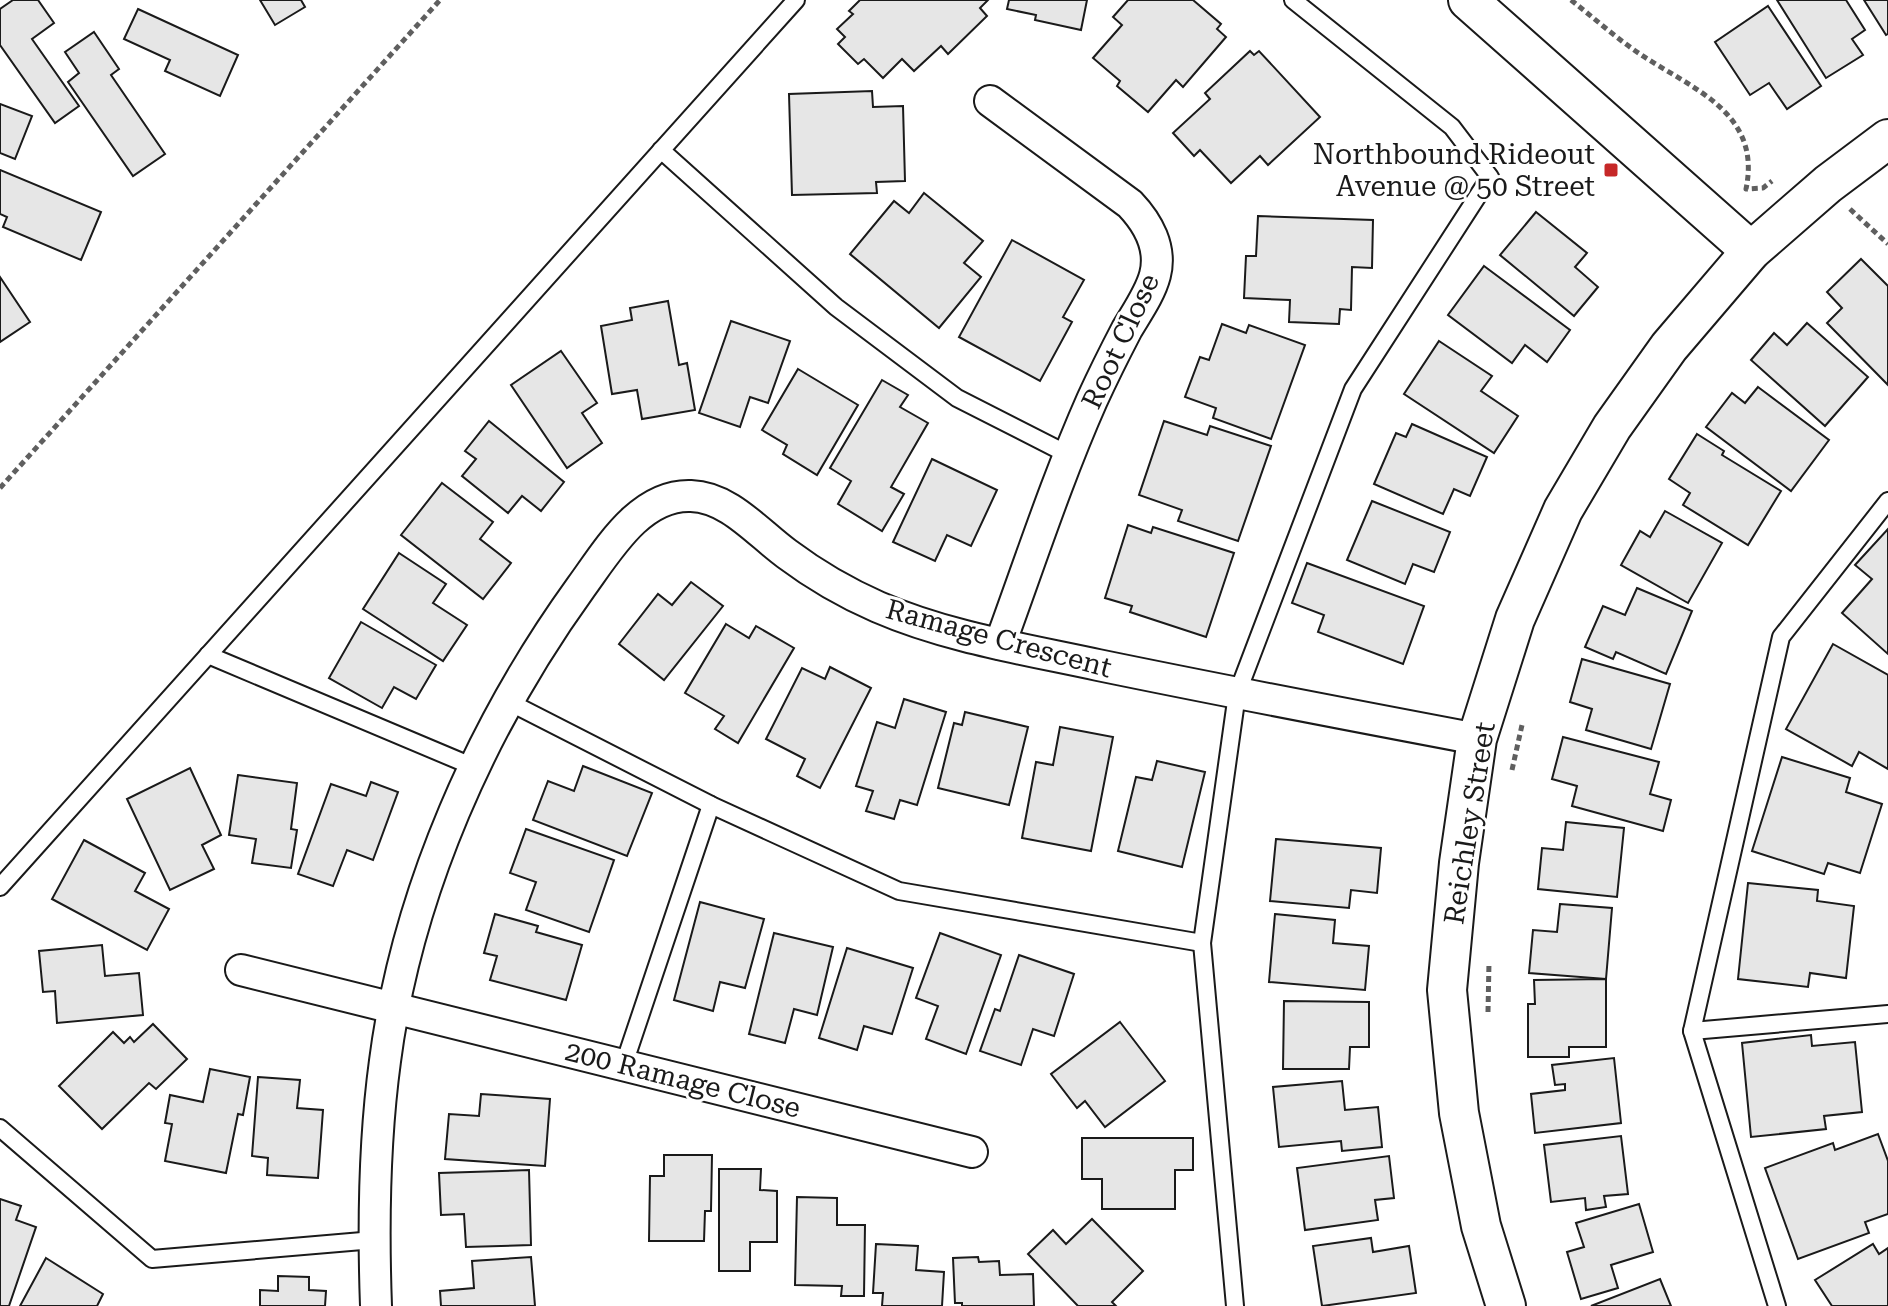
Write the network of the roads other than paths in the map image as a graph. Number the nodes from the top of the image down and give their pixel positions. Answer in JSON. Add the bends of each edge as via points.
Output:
{"nodes":[{"id":1,"x":796,"y":0,"type":"edge"},
{"id":2,"x":1293,"y":0,"type":"edge"},
{"id":3,"x":1468,"y":0,"type":"edge"},
{"id":4,"x":990,"y":101,"type":"dead end"},
{"id":5,"x":1888,"y":139,"type":"edge"},
{"id":6,"x":661,"y":150,"type":"junction"},
{"id":7,"x":1751,"y":251,"type":"junction"},
{"id":8,"x":1069,"y":455,"type":"junction"},
{"id":9,"x":1888,"y":501,"type":"edge"},
{"id":10,"x":1000,"y":644,"type":"junction"},
{"id":11,"x":208,"y":655,"type":"junction"},
{"id":12,"x":1237,"y":694,"type":"junction"},
{"id":13,"x":507,"y":701,"type":"junction"},
{"id":14,"x":1477,"y":739,"type":"junction"},
{"id":15,"x":474,"y":767,"type":"junction"},
{"id":16,"x":711,"y":805,"type":"junction"},
{"id":17,"x":0,"y":887,"type":"edge"},
{"id":18,"x":1202,"y":943,"type":"junction"},
{"id":19,"x":241,"y":970,"type":"dead end"},
{"id":20,"x":394,"y":1010,"type":"junction"},
{"id":21,"x":1888,"y":1014,"type":"edge"},
{"id":22,"x":1692,"y":1031,"type":"junction"},
{"id":23,"x":624,"y":1064,"type":"junction"},
{"id":24,"x":0,"y":1128,"type":"edge"},
{"id":25,"x":972,"y":1152,"type":"dead end"},
{"id":26,"x":374,"y":1240,"type":"junction"},
{"id":27,"x":376,"y":1306,"type":"edge"},
{"id":28,"x":1235,"y":1306,"type":"edge"},
{"id":29,"x":1506,"y":1306,"type":"edge"},
{"id":30,"x":1777,"y":1306,"type":"edge"}],
"edges":[{"from":1,"to":6,"type":"lane"},
{"from":2,"to":12,"type":"lane","via":[[1452,127],[1490,177],[1353,389]]},
{"from":3,"to":7,"type":"street"},
{"from":4,"to":8,"type":"street","name":"Root Close","via":[[1130,204],[1143,218],[1158,257],[1147,293]]},
{"from":5,"to":7,"type":"street","name":"Reichley Street"},
{"from":6,"to":8,"type":"lane","via":[[836,307],[957,398]]},
{"from":6,"to":11,"type":"lane"},
{"from":7,"to":14,"type":"street","name":"Reichley Street","via":[[1669,347],[1612,427],[1563,510],[1515,619]]},
{"from":8,"to":10,"type":"street","name":"Root Close"},
{"from":9,"to":22,"type":"lane","via":[[1781,637]]},
{"from":10,"to":12,"type":"street","name":"Ramage Crescent"},
{"from":10,"to":13,"type":"street","name":"Ramage Crescent","via":[[875,606],[809,570],[722,504],[689,495],[652,505],[635,519],[566,608]]},
{"from":11,"to":15,"type":"lane"},
{"from":11,"to":17,"type":"lane"},
{"from":12,"to":14,"type":"street","name":"Ramage Crescent"},
{"from":12,"to":18,"type":"lane"},
{"from":13,"to":15,"type":"street","name":"Ramage Crescent"},
{"from":13,"to":16,"type":"lane"},
{"from":14,"to":29,"type":"street","name":"Reichley Street","via":[[1447,990],[1462,1127],[1481,1226]]},
{"from":15,"to":20,"type":"street","name":"Ramage Crescent","via":[[442,840]]},
{"from":16,"to":18,"type":"lane","via":[[899,891]]},
{"from":16,"to":23,"type":"lane"},
{"from":18,"to":28,"type":"lane"},
{"from":19,"to":20,"type":"street","name":"200 Ramage Close"},
{"from":20,"to":23,"type":"street","name":"200 Ramage Close"},
{"from":20,"to":26,"type":"street","name":"Ramage Crescent","via":[[380,1105]]},
{"from":21,"to":22,"type":"lane"},
{"from":22,"to":30,"type":"lane"},
{"from":23,"to":25,"type":"street","name":"200 Ramage Close"},
{"from":24,"to":26,"type":"lane","via":[[152,1259]]},
{"from":26,"to":27,"type":"street","name":"Ramage Crescent"}]}
